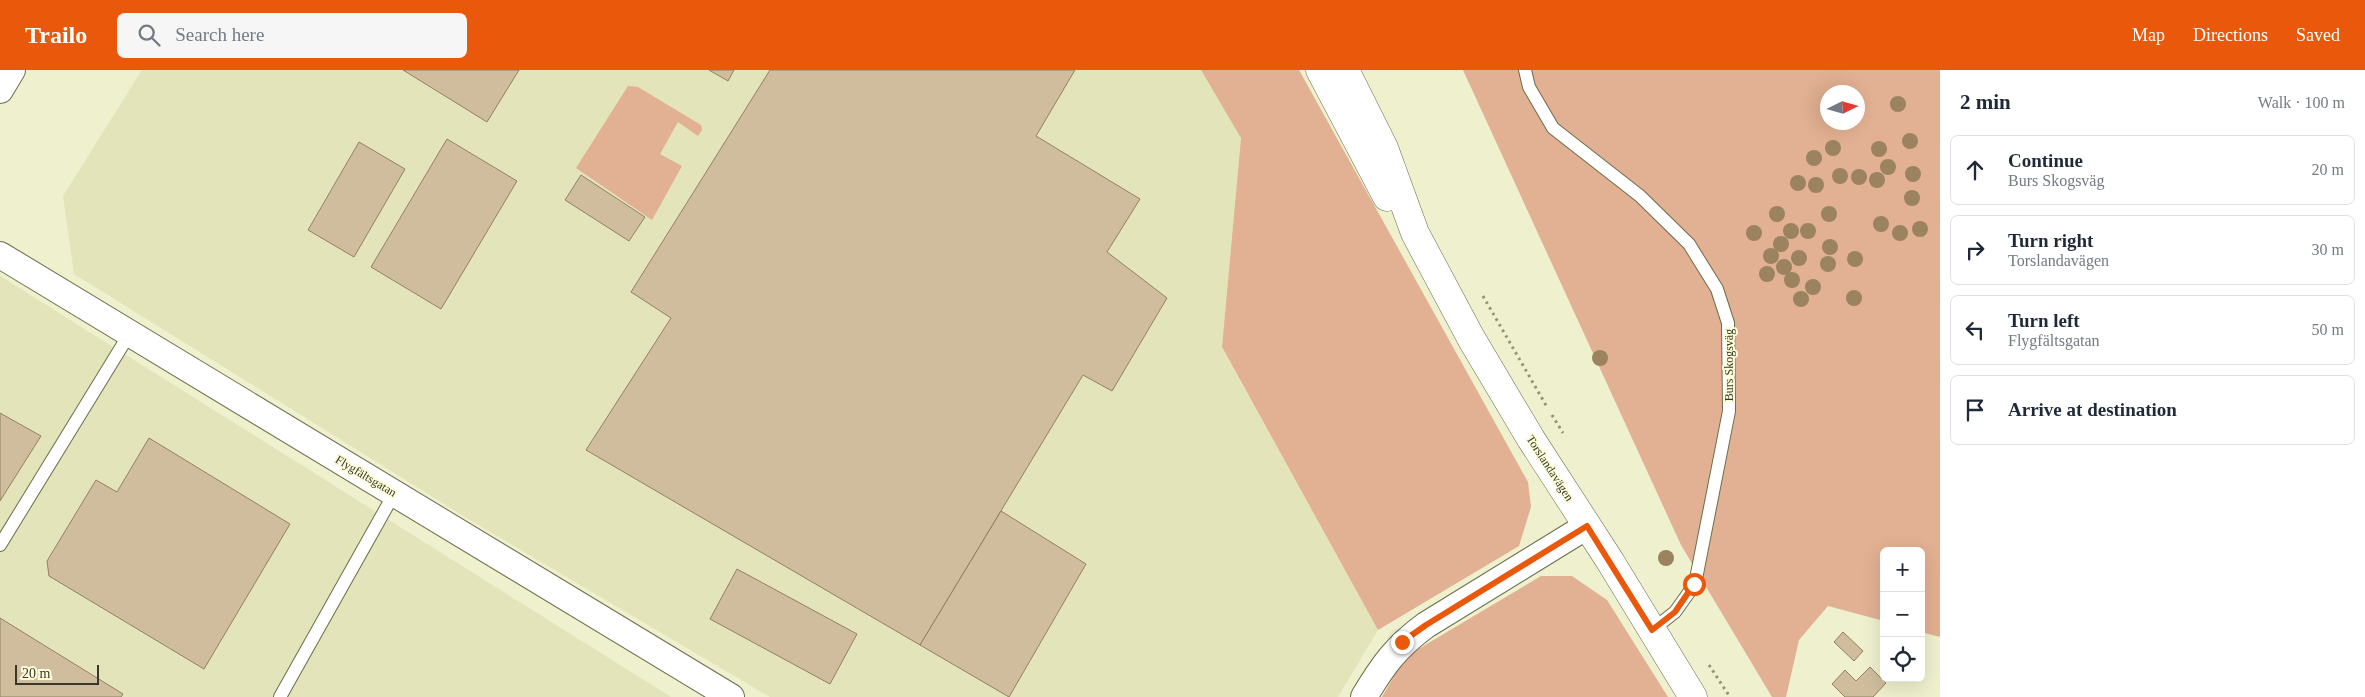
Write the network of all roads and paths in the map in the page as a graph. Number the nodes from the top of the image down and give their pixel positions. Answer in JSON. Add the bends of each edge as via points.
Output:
{"nodes":[{"id":1,"x":12,"y":70,"type":"edge"},
{"id":2,"x":1320,"y":70,"type":"edge"},
{"id":3,"x":1345,"y":70,"type":"edge"},
{"id":4,"x":1526,"y":70,"type":"edge"},
{"id":5,"x":0,"y":90,"type":"edge"},
{"id":6,"x":1415,"y":233,"type":"junction"},
{"id":7,"x":0,"y":255,"type":"edge"},
{"id":8,"x":1480,"y":292,"type":"dead end"},
{"id":9,"x":130,"y":333,"type":"junction"},
{"id":10,"x":1568,"y":441,"type":"dead end"},
{"id":11,"x":394,"y":494,"type":"junction"},
{"id":12,"x":1587,"y":526,"type":"junction"},
{"id":13,"x":0,"y":545,"type":"edge"},
{"id":14,"x":1652,"y":630,"type":"junction"},
{"id":15,"x":1706,"y":661,"type":"dead end"},
{"id":16,"x":280,"y":697,"type":"edge"},
{"id":17,"x":731,"y":697,"type":"edge"},
{"id":18,"x":1364,"y":697,"type":"edge"},
{"id":19,"x":1693,"y":697,"type":"edge"},
{"id":20,"x":1730,"y":697,"type":"edge"}],
"edges":[{"from":1,"to":5,"type":"street"},
{"from":2,"to":6,"type":"street","name":"Torslandavägen","via":[[1387,197]]},
{"from":3,"to":6,"type":"street","name":"Torslandavägen","via":[[1384,148]]},
{"from":4,"to":14,"type":"lane","name":"Burs Skogsväg","via":[[1529,87],[1553,128],[1640,196],[1689,244],[1717,289],[1728,323],[1729,411],[1694,584],[1675,612]]},
{"from":6,"to":12,"type":"street","name":"Torslandavägen","via":[[1471,338]]},
{"from":7,"to":9,"type":"street","name":"Flygfältsgatan"},
{"from":8,"to":10,"type":"path"},
{"from":9,"to":11,"type":"street","name":"Flygfältsgatan"},
{"from":9,"to":13,"type":"lane"},
{"from":11,"to":16,"type":"lane"},
{"from":11,"to":17,"type":"street","name":"Flygfältsgatan"},
{"from":12,"to":14,"type":"street","name":"Torslandavägen"},
{"from":12,"to":18,"type":"street","via":[[1402,642]]},
{"from":14,"to":19,"type":"street","name":"Torslandavägen"},
{"from":15,"to":20,"type":"path"}]}
